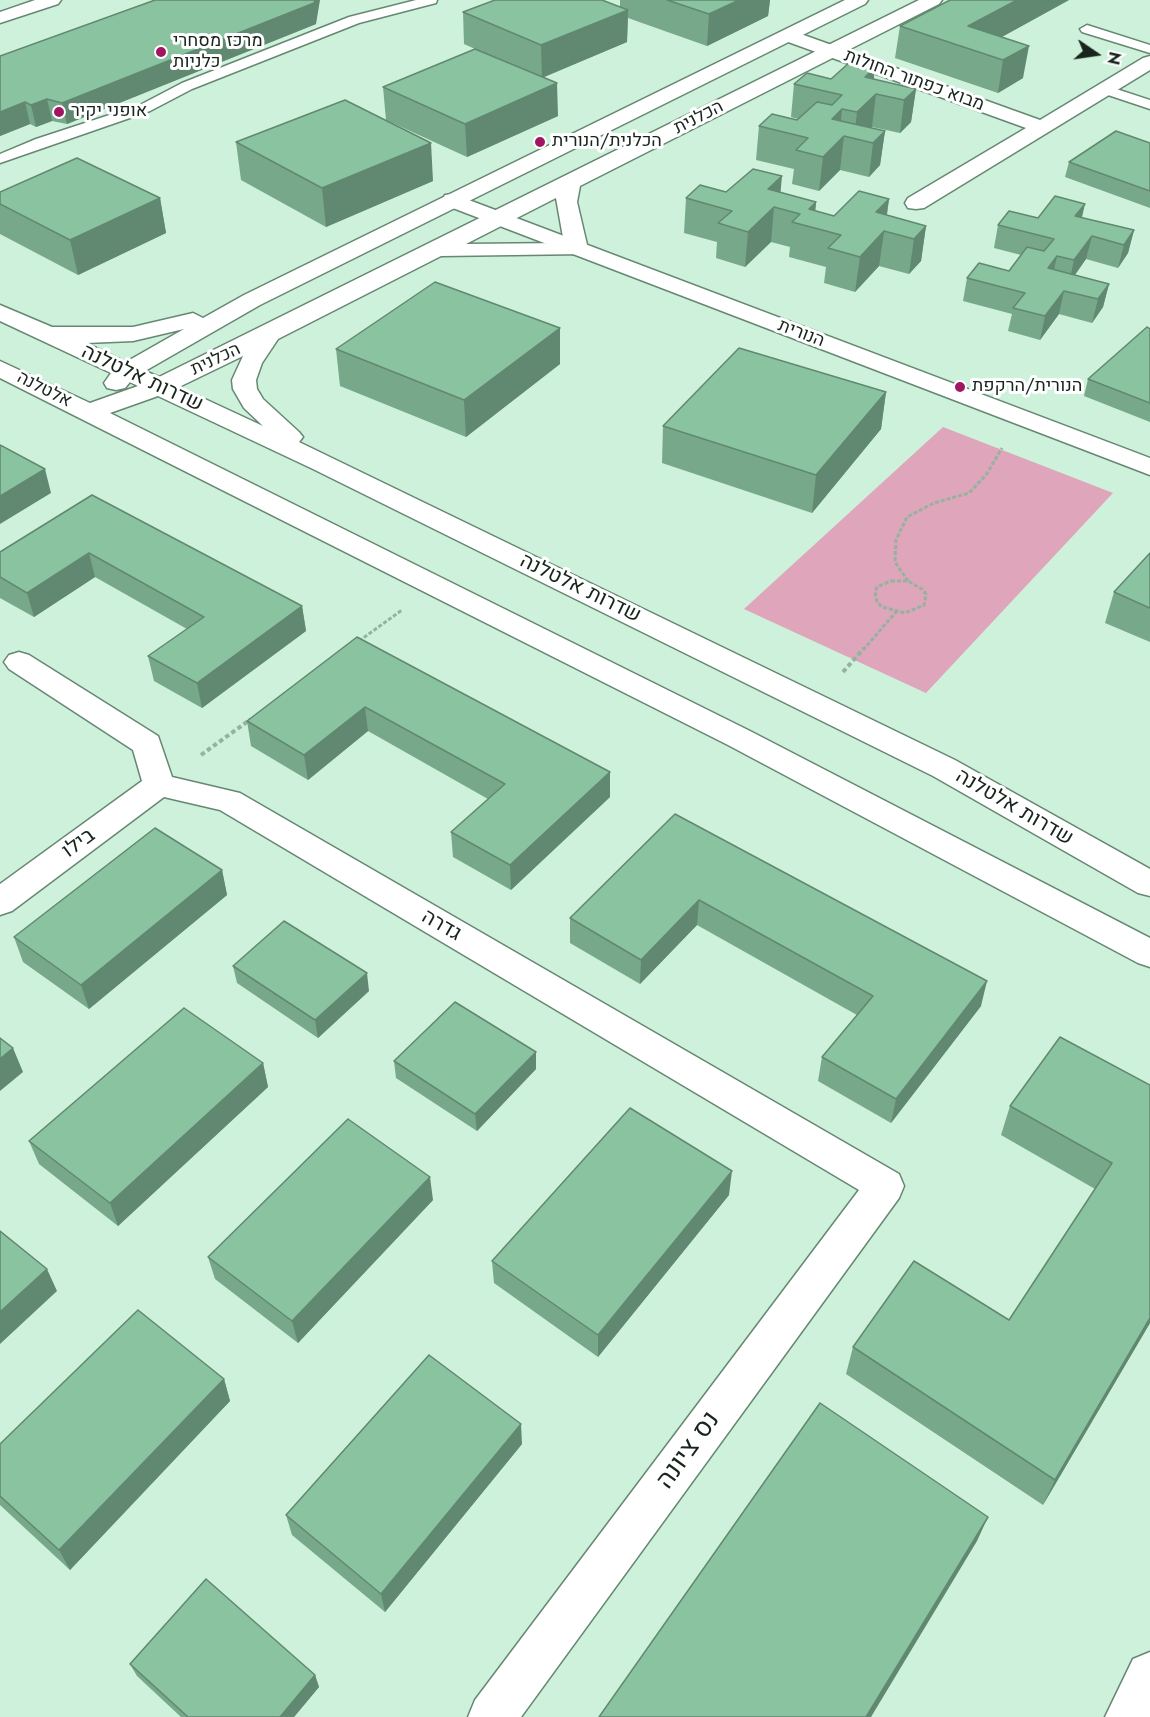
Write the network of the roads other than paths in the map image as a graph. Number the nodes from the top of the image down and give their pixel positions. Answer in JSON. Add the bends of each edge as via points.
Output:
{"nodes":[{"id":1,"x":52,"y":0,"type":"edge"},
{"id":2,"x":431,"y":0,"type":"edge"},
{"id":3,"x":859,"y":0,"type":"edge"},
{"id":4,"x":933,"y":0,"type":"edge"},
{"id":5,"x":0,"y":18,"type":"edge"},
{"id":6,"x":1087,"y":29,"type":"dead end"},
{"id":7,"x":787,"y":35,"type":"junction"},
{"id":8,"x":1150,"y":49,"type":"edge"},
{"id":9,"x":832,"y":51,"type":"junction"},
{"id":10,"x":1150,"y":62,"type":"edge"},
{"id":11,"x":1104,"y":89,"type":"junction"},
{"id":12,"x":1150,"y":105,"type":"edge"},
{"id":13,"x":1042,"y":127,"type":"junction"},
{"id":14,"x":0,"y":159,"type":"edge"},
{"id":15,"x":570,"y":183,"type":"junction"},
{"id":16,"x":453,"y":200,"type":"junction"},
{"id":17,"x":916,"y":203,"type":"dead end"},
{"id":18,"x":499,"y":218,"type":"junction"},
{"id":19,"x":577,"y":249,"type":"junction"},
{"id":20,"x":432,"y":252,"type":"junction"},
{"id":21,"x":252,"y":300,"type":"junction"},
{"id":22,"x":0,"y":312,"type":"edge"},
{"id":23,"x":40,"y":332,"type":"junction"},
{"id":24,"x":270,"y":334,"type":"junction"},
{"id":25,"x":0,"y":368,"type":"edge"},
{"id":26,"x":126,"y":372,"type":"junction"},
{"id":27,"x":159,"y":387,"type":"junction"},
{"id":28,"x":87,"y":413,"type":"junction"},
{"id":29,"x":322,"y":463,"type":"junction"},
{"id":30,"x":1150,"y":467,"type":"edge"},
{"id":31,"x":19,"y":662,"type":"dead end"},
{"id":32,"x":159,"y":785,"type":"junction"},
{"id":33,"x":1150,"y":884,"type":"edge"},
{"id":34,"x":0,"y":902,"type":"edge"},
{"id":35,"x":1150,"y":954,"type":"edge"},
{"id":36,"x":885,"y":1186,"type":"joint"},
{"id":37,"x":1150,"y":1676,"type":"edge"},
{"id":38,"x":492,"y":1717,"type":"edge"},
{"id":39,"x":1129,"y":1717,"type":"edge"}],
"edges":[{"from":1,"to":5,"type":"street"},
{"from":2,"to":14,"type":"lane","via":[[354,20],[188,86],[145,108]]},
{"from":3,"to":7,"type":"street","name":"הכלנית"},
{"from":4,"to":9,"type":"street","name":"הכלנית"},
{"from":6,"to":8,"type":"lane"},
{"from":7,"to":9,"type":"street","name":"מבוא כפתור החולות"},
{"from":7,"to":16,"type":"street","name":"הכלנית"},
{"from":9,"to":13,"type":"street","name":"מבוא כפתור החולות"},
{"from":9,"to":15,"type":"street","name":"הכלנית"},
{"from":10,"to":11,"type":"street"},
{"from":11,"to":12,"type":"lane"},
{"from":11,"to":13,"type":"street"},
{"from":13,"to":17,"type":"street"},
{"from":15,"to":18,"type":"street","name":"הכלנית"},
{"from":15,"to":19,"type":"street","via":[[566,202]]},
{"from":16,"to":18,"type":"street","name":"הנורית"},
{"from":16,"to":21,"type":"street","name":"הכלנית"},
{"from":18,"to":19,"type":"street","name":"הנורית"},
{"from":18,"to":20,"type":"street","name":"הכלנית"},
{"from":19,"to":20,"type":"street"},
{"from":19,"to":30,"type":"street","name":"הנורית"},
{"from":20,"to":24,"type":"street","name":"הכלנית"},
{"from":21,"to":23,"type":"street","via":[[143,333],[84,336]]},
{"from":21,"to":26,"type":"street","name":"הכלנית"},
{"from":22,"to":23,"type":"street","name":"שדרות אלטלנה"},
{"from":23,"to":26,"type":"street","name":"שדרות אלטלנה"},
{"from":24,"to":27,"type":"street","name":"הכלנית"},
{"from":24,"to":29,"type":"street","via":[[250,363],[245,389],[253,403]]},
{"from":25,"to":28,"type":"street","name":"אלטלנה"},
{"from":26,"to":27,"type":"street","name":"שדרות אלטלנה"},
{"from":26,"to":28,"type":"street","name":"הכלנית"},
{"from":27,"to":28,"type":"street","name":"הכלנית"},
{"from":27,"to":29,"type":"street","name":"שדרות אלטלנה"},
{"from":28,"to":35,"type":"street","via":[[739,738]]},
{"from":29,"to":33,"type":"street","name":"שדרות אלטלנה","via":[[944,768]]},
{"from":31,"to":32,"type":"street","via":[[147,744]]},
{"from":32,"to":34,"type":"street","name":"בילו"},
{"from":32,"to":36,"type":"street","name":"גדרה","via":[[229,801]]},
{"from":36,"to":38,"type":"street","name":"נס ציונה"},
{"from":37,"to":39,"type":"street"}]}
